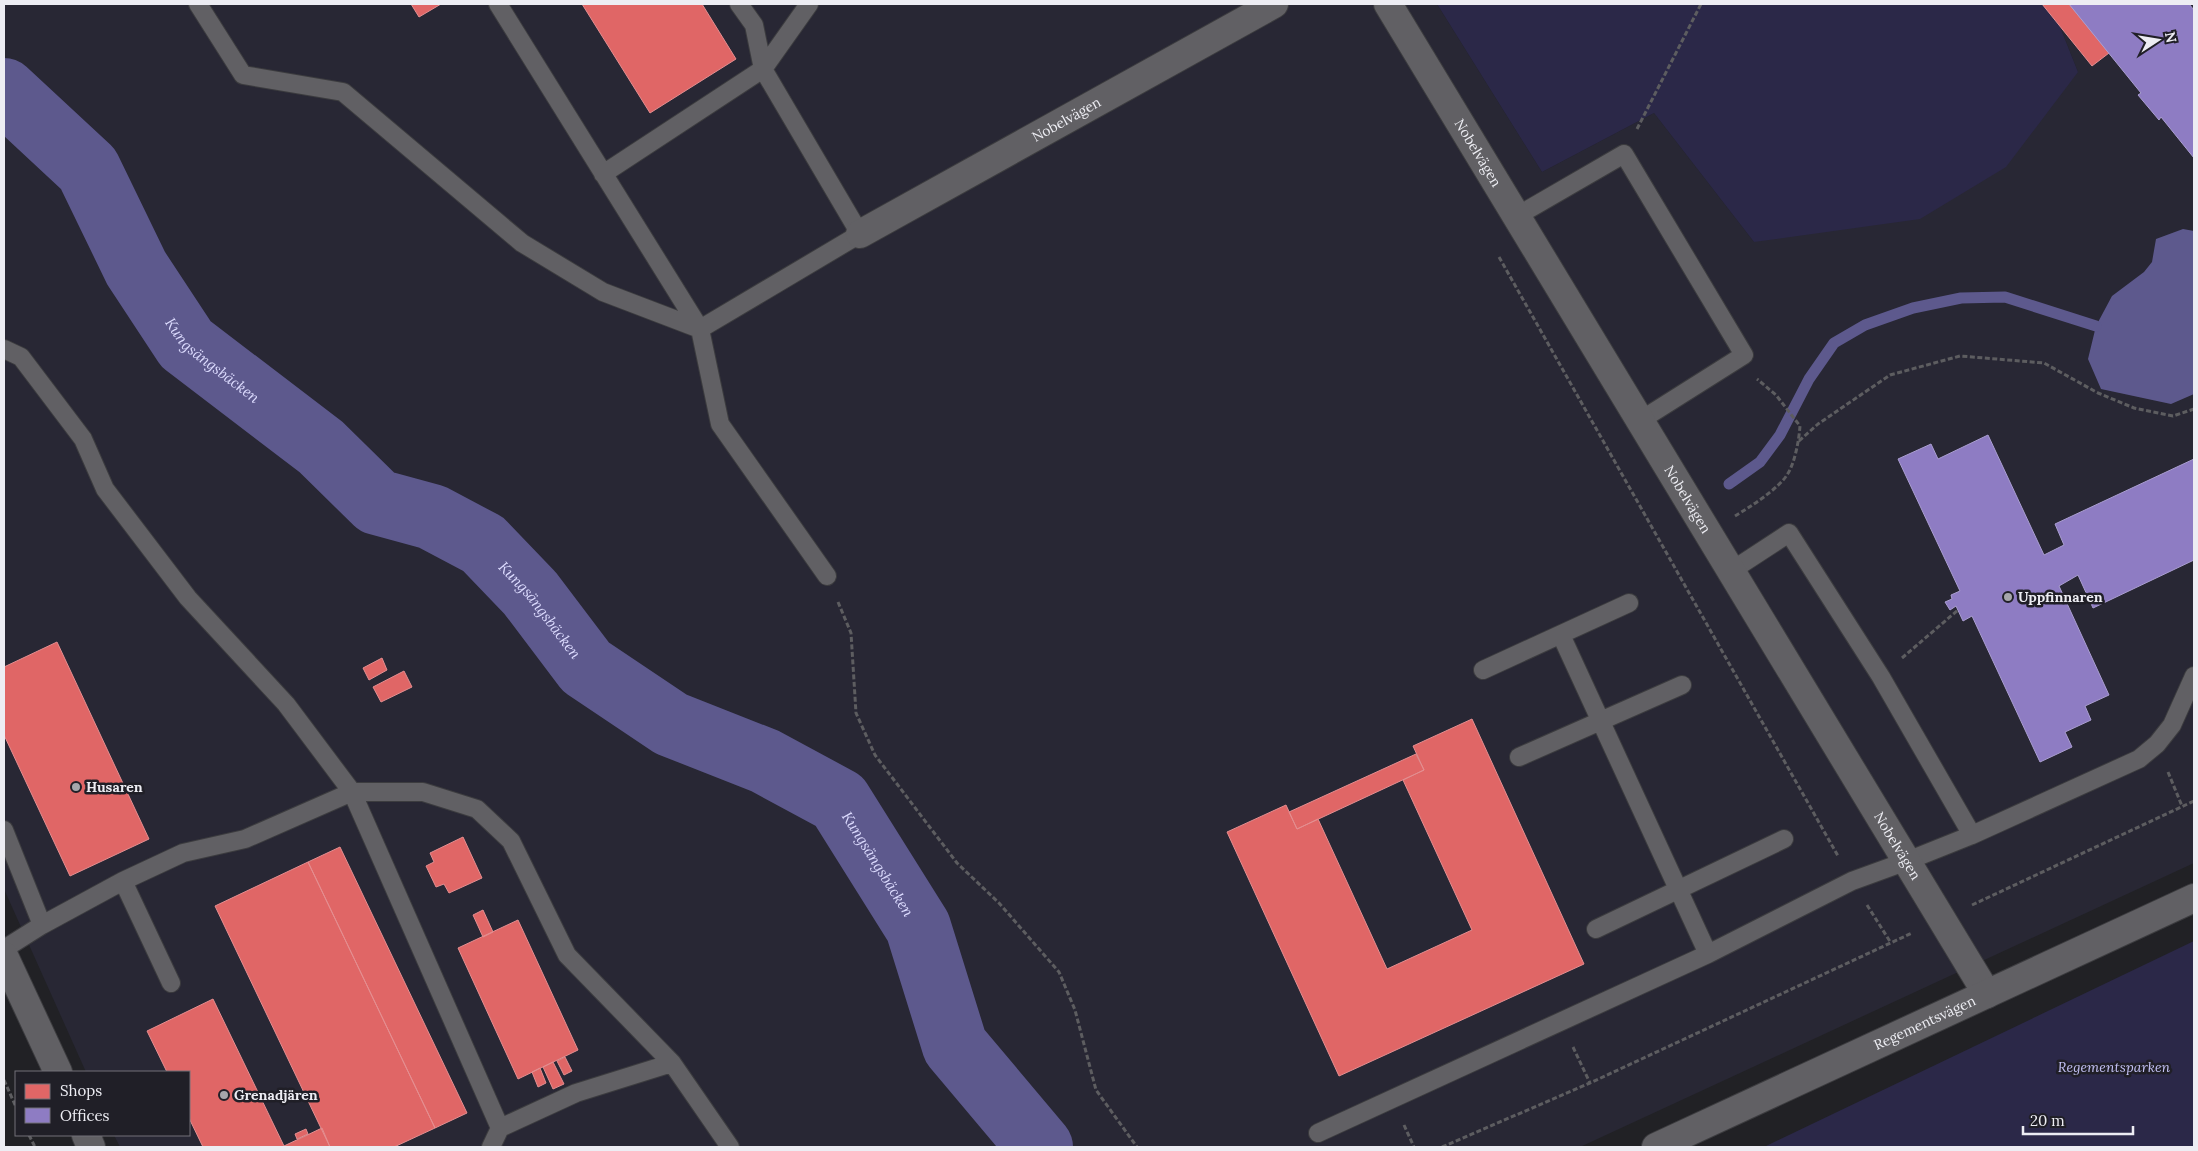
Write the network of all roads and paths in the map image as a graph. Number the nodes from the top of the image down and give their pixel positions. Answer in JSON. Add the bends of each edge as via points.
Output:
{"nodes":[{"id":1,"x":198,"y":4,"type":"edge"},
{"id":2,"x":498,"y":4,"type":"edge"},
{"id":3,"x":739,"y":4,"type":"edge"},
{"id":4,"x":809,"y":4,"type":"edge"},
{"id":5,"x":1274,"y":4,"type":"edge"},
{"id":6,"x":1388,"y":4,"type":"edge"},
{"id":7,"x":1701,"y":4,"type":"edge"},
{"id":8,"x":763,"y":69,"type":"junction"},
{"id":9,"x":1624,"y":154,"type":"junction"},
{"id":10,"x":603,"y":174,"type":"junction"},
{"id":11,"x":1517,"y":216,"type":"junction"},
{"id":12,"x":860,"y":234,"type":"junction"},
{"id":13,"x":1498,"y":256,"type":"dead end"},
{"id":14,"x":700,"y":329,"type":"junction"},
{"id":15,"x":4,"y":349,"type":"edge"},
{"id":16,"x":1776,"y":395,"type":"dead end"},
{"id":17,"x":2194,"y":409,"type":"edge"},
{"id":18,"x":1640,"y":420,"type":"junction"},
{"id":19,"x":1799,"y":441,"type":"junction"},
{"id":20,"x":1709,"y":534,"type":"junction"},
{"id":21,"x":1731,"y":571,"type":"junction"},
{"id":22,"x":827,"y":576,"type":"joint"},
{"id":23,"x":1629,"y":603,"type":"dead end"},
{"id":24,"x":1958,"y":610,"type":"dead end"},
{"id":25,"x":1561,"y":635,"type":"junction"},
{"id":26,"x":1483,"y":670,"type":"dead end"},
{"id":27,"x":2194,"y":676,"type":"edge"},
{"id":28,"x":1881,"y":677,"type":"junction"},
{"id":29,"x":1682,"y":685,"type":"dead end"},
{"id":30,"x":1601,"y":721,"type":"junction"},
{"id":31,"x":2157,"y":744,"type":"junction"},
{"id":32,"x":1519,"y":757,"type":"dead end"},
{"id":33,"x":352,"y":792,"type":"junction"},
{"id":34,"x":2194,"y":801,"type":"edge"},
{"id":35,"x":2182,"y":806,"type":"junction"},
{"id":36,"x":4,"y":830,"type":"edge"},
{"id":37,"x":1972,"y":835,"type":"junction"},
{"id":38,"x":1784,"y":839,"type":"dead end"},
{"id":39,"x":1907,"y":861,"type":"junction"},
{"id":40,"x":123,"y":881,"type":"junction"},
{"id":41,"x":1852,"y":881,"type":"junction"},
{"id":42,"x":1678,"y":890,"type":"junction"},
{"id":43,"x":2194,"y":898,"type":"edge"},
{"id":44,"x":1942,"y":919,"type":"junction"},
{"id":45,"x":42,"y":925,"type":"junction"},
{"id":46,"x":1596,"y":929,"type":"dead end"},
{"id":47,"x":1891,"y":943,"type":"junction"},
{"id":48,"x":4,"y":949,"type":"edge"},
{"id":49,"x":1708,"y":954,"type":"junction"},
{"id":50,"x":4,"y":956,"type":"edge"},
{"id":51,"x":171,"y":983,"type":"dead end"},
{"id":52,"x":1987,"y":994,"type":"junction"},
{"id":53,"x":1560,"y":1022,"type":"junction"},
{"id":54,"x":672,"y":1062,"type":"junction"},
{"id":55,"x":58,"y":1071,"type":"edge"},
{"id":56,"x":4,"y":1080,"type":"edge"},
{"id":57,"x":1590,"y":1083,"type":"junction"},
{"id":58,"x":15,"y":1105,"type":"edge"},
{"id":59,"x":500,"y":1128,"type":"junction"},
{"id":60,"x":1318,"y":1133,"type":"dead end"},
{"id":61,"x":491,"y":1147,"type":"edge"},
{"id":62,"x":730,"y":1147,"type":"edge"},
{"id":63,"x":1138,"y":1147,"type":"edge"},
{"id":64,"x":1442,"y":1147,"type":"edge"},
{"id":65,"x":1656,"y":1147,"type":"edge"}],
"edges":[{"from":1,"to":14,"type":"lane","via":[[243,75],[343,92],[522,243],[603,292]]},
{"from":2,"to":10,"type":"lane"},
{"from":3,"to":8,"type":"lane","via":[[754,25]]},
{"from":4,"to":8,"type":"lane"},
{"from":5,"to":12,"type":"street","name":"Nobelvägen"},
{"from":6,"to":11,"type":"street","name":"Nobelvägen"},
{"from":7,"to":9,"type":"path"},
{"from":8,"to":10,"type":"lane"},
{"from":8,"to":12,"type":"lane"},
{"from":9,"to":11,"type":"lane"},
{"from":9,"to":18,"type":"lane","via":[[1744,355]]},
{"from":10,"to":14,"type":"lane"},
{"from":11,"to":18,"type":"street","name":"Nobelvägen"},
{"from":12,"to":14,"type":"lane"},
{"from":13,"to":41,"type":"path"},
{"from":14,"to":22,"type":"lane","via":[[720,424]]},
{"from":15,"to":33,"type":"lane","via":[[21,357],[83,438],[104,489],[188,598],[286,704]]},
{"from":16,"to":19,"type":"path","via":[[1800,426]]},
{"from":17,"to":19,"type":"path","via":[[2173,416],[2134,408],[2098,393],[2044,363],[1960,356],[1890,375],[1818,424]]},
{"from":18,"to":20,"type":"street","name":"Nobelvägen"},
{"from":19,"to":20,"type":"path","via":[[1787,475],[1760,500]]},
{"from":20,"to":21,"type":"street","name":"Nobelvägen"},
{"from":21,"to":28,"type":"lane","via":[[1789,533]]},
{"from":21,"to":39,"type":"street","name":"Nobelvägen"},
{"from":22,"to":63,"type":"path","via":[[851,633],[856,713],[875,755],[957,863],[999,903],[1059,972],[1076,1010],[1096,1090]]},
{"from":23,"to":25,"type":"lane"},
{"from":24,"to":28,"type":"path"},
{"from":25,"to":26,"type":"lane"},
{"from":25,"to":30,"type":"lane"},
{"from":27,"to":31,"type":"lane","via":[[2172,725]]},
{"from":28,"to":37,"type":"lane"},
{"from":29,"to":30,"type":"lane"},
{"from":30,"to":32,"type":"lane"},
{"from":30,"to":42,"type":"lane"},
{"from":31,"to":35,"type":"path"},
{"from":31,"to":37,"type":"lane","via":[[2139,759]]},
{"from":33,"to":40,"type":"lane","via":[[245,840],[183,854]]},
{"from":33,"to":54,"type":"lane","via":[[423,792],[477,809],[511,841],[567,954]]},
{"from":33,"to":59,"type":"lane"},
{"from":34,"to":35,"type":"path"},
{"from":35,"to":44,"type":"path"},
{"from":36,"to":45,"type":"lane"},
{"from":37,"to":39,"type":"lane"},
{"from":38,"to":42,"type":"lane"},
{"from":39,"to":41,"type":"lane"},
{"from":39,"to":44,"type":"street","name":"Nobelvägen"},
{"from":40,"to":45,"type":"lane"},
{"from":40,"to":51,"type":"lane"},
{"from":41,"to":47,"type":"path"},
{"from":41,"to":49,"type":"lane"},
{"from":42,"to":46,"type":"lane"},
{"from":42,"to":49,"type":"lane"},
{"from":43,"to":52,"type":"street","name":"Regementsvägen"},
{"from":44,"to":47,"type":"path"},
{"from":44,"to":52,"type":"street","name":"Nobelvägen"},
{"from":45,"to":48,"type":"lane"},
{"from":47,"to":57,"type":"path"},
{"from":49,"to":53,"type":"lane"},
{"from":50,"to":55,"type":"street"},
{"from":52,"to":65,"type":"street","name":"Regementsvägen"},
{"from":53,"to":57,"type":"path"},
{"from":53,"to":60,"type":"lane"},
{"from":54,"to":59,"type":"lane","via":[[576,1093]]},
{"from":54,"to":62,"type":"lane"},
{"from":56,"to":58,"type":"path"},
{"from":57,"to":64,"type":"path"},
{"from":59,"to":61,"type":"lane"}]}
